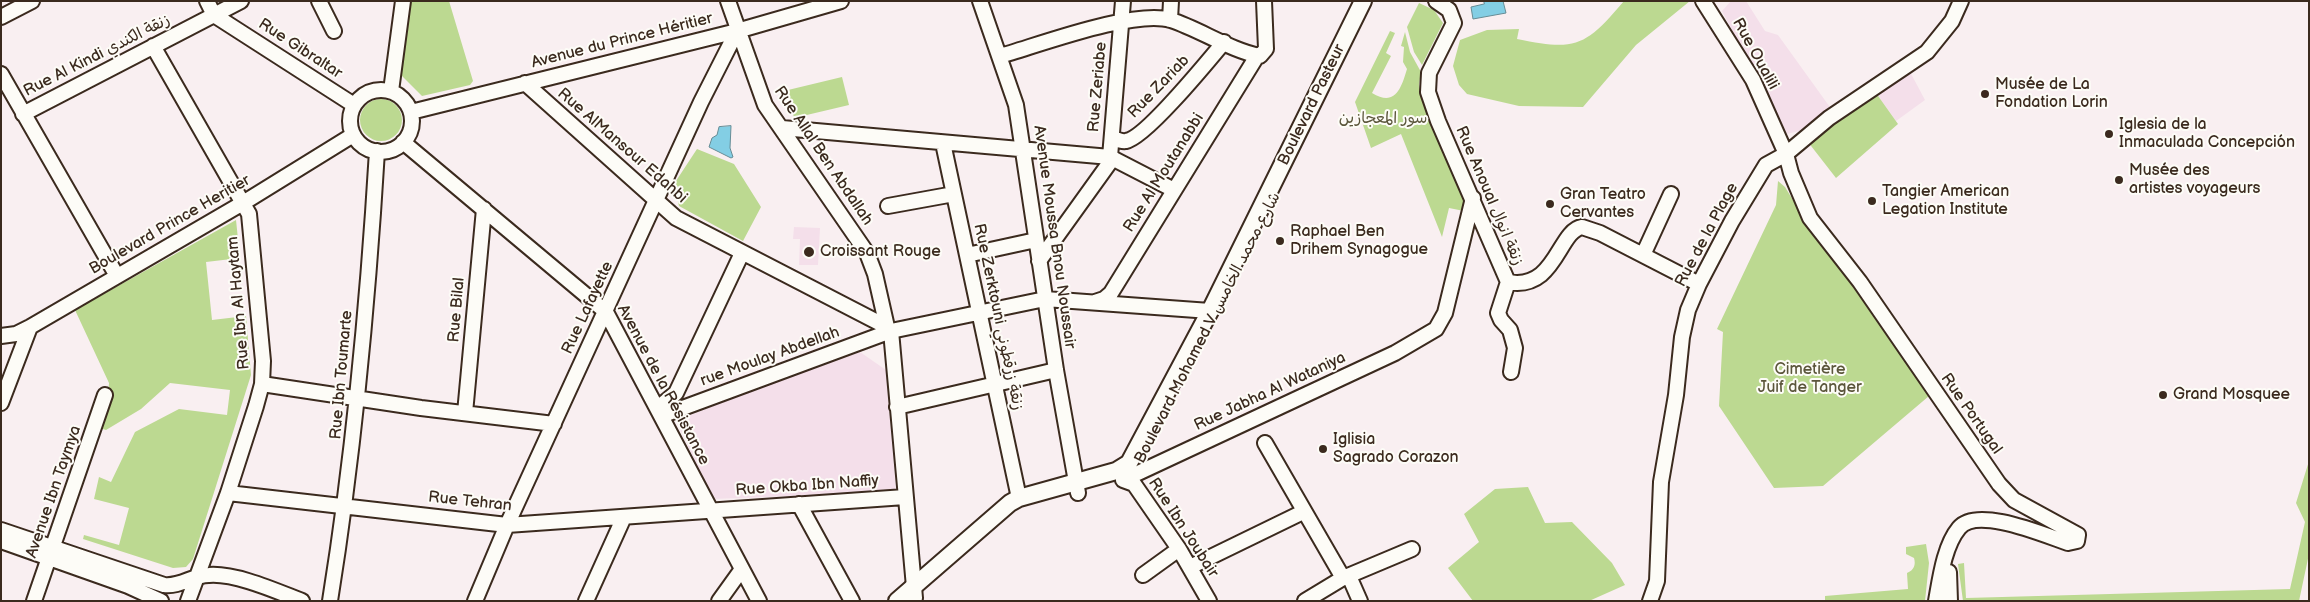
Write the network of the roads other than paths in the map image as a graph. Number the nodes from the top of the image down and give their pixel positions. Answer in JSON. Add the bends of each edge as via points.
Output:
{"nodes":[{"id":1,"x":32,"y":1,"type":"edge"},
{"id":2,"x":207,"y":1,"type":"edge"},
{"id":3,"x":241,"y":1,"type":"edge"},
{"id":4,"x":319,"y":1,"type":"edge"},
{"id":5,"x":403,"y":1,"type":"edge"},
{"id":6,"x":728,"y":1,"type":"edge"},
{"id":7,"x":841,"y":1,"type":"edge"},
{"id":8,"x":980,"y":1,"type":"edge"},
{"id":9,"x":1122,"y":1,"type":"edge"},
{"id":10,"x":1171,"y":1,"type":"edge"},
{"id":11,"x":1264,"y":1,"type":"edge"},
{"id":12,"x":1364,"y":1,"type":"edge"},
{"id":13,"x":1371,"y":1,"type":"edge"},
{"id":14,"x":1436,"y":1,"type":"edge"},
{"id":15,"x":1703,"y":1,"type":"edge"},
{"id":16,"x":1961,"y":1,"type":"edge"},
{"id":17,"x":818,"y":4,"type":"edge"},
{"id":18,"x":214,"y":15,"type":"junction"},
{"id":19,"x":1,"y":17,"type":"edge"},
{"id":20,"x":1170,"y":20,"type":"junction"},
{"id":21,"x":1121,"y":21,"type":"junction"},
{"id":22,"x":334,"y":31,"type":"dead end"},
{"id":23,"x":737,"y":31,"type":"junction"},
{"id":24,"x":1224,"y":42,"type":"junction"},
{"id":25,"x":153,"y":46,"type":"junction"},
{"id":26,"x":1254,"y":55,"type":"junction"},
{"id":27,"x":1000,"y":56,"type":"junction"},
{"id":28,"x":1,"y":74,"type":"edge"},
{"id":29,"x":525,"y":83,"type":"junction"},
{"id":30,"x":391,"y":92,"type":"junction"},
{"id":31,"x":354,"y":105,"type":"junction"},
{"id":32,"x":411,"y":112,"type":"junction"},
{"id":33,"x":23,"y":114,"type":"junction"},
{"id":34,"x":782,"y":128,"type":"junction"},
{"id":35,"x":354,"y":135,"type":"junction"},
{"id":36,"x":1112,"y":137,"type":"junction"},
{"id":37,"x":403,"y":142,"type":"junction"},
{"id":38,"x":943,"y":143,"type":"junction"},
{"id":39,"x":376,"y":151,"type":"junction"},
{"id":40,"x":1023,"y":151,"type":"junction"},
{"id":41,"x":1786,"y":154,"type":"junction"},
{"id":42,"x":1112,"y":158,"type":"junction"},
{"id":43,"x":1174,"y":190,"type":"junction"},
{"id":44,"x":954,"y":194,"type":"junction"},
{"id":45,"x":1671,"y":194,"type":"dead end"},
{"id":46,"x":1472,"y":198,"type":"junction"},
{"id":47,"x":656,"y":202,"type":"junction"},
{"id":48,"x":243,"y":203,"type":"junction"},
{"id":49,"x":888,"y":206,"type":"dead end"},
{"id":50,"x":484,"y":209,"type":"junction"},
{"id":51,"x":1036,"y":240,"type":"junction"},
{"id":52,"x":742,"y":253,"type":"junction"},
{"id":53,"x":967,"y":255,"type":"junction"},
{"id":54,"x":1643,"y":255,"type":"junction"},
{"id":55,"x":1040,"y":261,"type":"junction"},
{"id":56,"x":117,"y":276,"type":"junction"},
{"id":57,"x":1508,"y":282,"type":"junction"},
{"id":58,"x":1699,"y":284,"type":"junction"},
{"id":59,"x":1046,"y":299,"type":"junction"},
{"id":60,"x":1095,"y":302,"type":"junction"},
{"id":61,"x":1210,"y":311,"type":"junction"},
{"id":62,"x":606,"y":312,"type":"junction"},
{"id":63,"x":979,"y":313,"type":"junction"},
{"id":64,"x":30,"y":327,"type":"junction"},
{"id":65,"x":889,"y":329,"type":"junction"},
{"id":66,"x":2,"y":335,"type":"edge"},
{"id":67,"x":1056,"y":370,"type":"junction"},
{"id":68,"x":1511,"y":372,"type":"dead end"},
{"id":69,"x":262,"y":384,"type":"junction"},
{"id":70,"x":994,"y":385,"type":"junction"},
{"id":71,"x":105,"y":395,"type":"dead end"},
{"id":72,"x":358,"y":399,"type":"junction"},
{"id":73,"x":1,"y":403,"type":"edge"},
{"id":74,"x":897,"y":407,"type":"junction"},
{"id":75,"x":659,"y":412,"type":"junction"},
{"id":76,"x":465,"y":413,"type":"junction"},
{"id":77,"x":554,"y":424,"type":"junction"},
{"id":78,"x":1265,"y":443,"type":"dead end"},
{"id":79,"x":1123,"y":480,"type":"junction"},
{"id":80,"x":1081,"y":485,"type":"junction"},
{"id":81,"x":228,"y":493,"type":"junction"},
{"id":82,"x":905,"y":498,"type":"junction"},
{"id":83,"x":1019,"y":498,"type":"junction"},
{"id":84,"x":799,"y":504,"type":"junction"},
{"id":85,"x":345,"y":506,"type":"junction"},
{"id":86,"x":710,"y":510,"type":"junction"},
{"id":87,"x":1304,"y":512,"type":"junction"},
{"id":88,"x":624,"y":517,"type":"junction"},
{"id":89,"x":507,"y":525,"type":"junction"},
{"id":90,"x":1,"y":530,"type":"edge"},
{"id":91,"x":1,"y":540,"type":"edge"},
{"id":92,"x":1412,"y":548,"type":"dead end"},
{"id":93,"x":1949,"y":548,"type":"junction"},
{"id":94,"x":1179,"y":549,"type":"junction"},
{"id":95,"x":51,"y":554,"type":"junction"},
{"id":96,"x":1190,"y":567,"type":"junction"},
{"id":97,"x":742,"y":569,"type":"junction"},
{"id":98,"x":1143,"y":575,"type":"dead end"},
{"id":99,"x":196,"y":576,"type":"junction"},
{"id":100,"x":1346,"y":577,"type":"junction"},
{"id":101,"x":1657,"y":582,"type":"junction"},
{"id":102,"x":913,"y":595,"type":"edge"},
{"id":103,"x":34,"y":601,"type":"edge"},
{"id":104,"x":161,"y":601,"type":"edge"},
{"id":105,"x":188,"y":601,"type":"edge"},
{"id":106,"x":302,"y":601,"type":"edge"},
{"id":107,"x":330,"y":601,"type":"edge"},
{"id":108,"x":475,"y":601,"type":"edge"},
{"id":109,"x":586,"y":601,"type":"edge"},
{"id":110,"x":719,"y":601,"type":"edge"},
{"id":111,"x":759,"y":601,"type":"edge"},
{"id":112,"x":852,"y":601,"type":"edge"},
{"id":113,"x":896,"y":601,"type":"edge"},
{"id":114,"x":1209,"y":601,"type":"edge"},
{"id":115,"x":1305,"y":601,"type":"edge"},
{"id":116,"x":1360,"y":601,"type":"edge"},
{"id":117,"x":1650,"y":601,"type":"edge"},
{"id":118,"x":1661,"y":601,"type":"edge"},
{"id":119,"x":1936,"y":601,"type":"edge"},
{"id":120,"x":1950,"y":601,"type":"edge"}],
"edges":[{"from":1,"to":19,"type":"street"},
{"from":2,"to":18,"type":"street"},
{"from":3,"to":18,"type":"street","name":"Rue Al Kindi زنقة الكندي"},
{"from":4,"to":22,"type":"street"},
{"from":5,"to":30,"type":"street"},
{"from":6,"to":23,"type":"street","name":"Rue Allal Ben Abdallah"},
{"from":7,"to":17,"type":"street","name":"Avenue du Prince Héritier"},
{"from":8,"to":27,"type":"street","name":"Avenue Moussa Bnou Noussair"},
{"from":9,"to":21,"type":"street","name":"Rue Zeriabe"},
{"from":10,"to":20,"type":"street"},
{"from":11,"to":26,"type":"street","name":"Rue Al Moutanabbi","via":[[1266,49],[1263,55]]},
{"from":12,"to":61,"type":"main road","name":"Boulevard Pasteur"},
{"from":13,"to":79,"type":"main road","name":"Boulevard Mohamed V شارع محمد الخامس","via":[[1150,446],[1134,472]]},
{"from":14,"to":46,"type":"street","name":"Rue Anoual زنقة انوال","via":[[1448,10],[1454,24],[1429,73],[1428,92]]},
{"from":15,"to":41,"type":"street","name":"Rue Oualili","via":[[1753,80]]},
{"from":16,"to":41,"type":"street","name":"Rue de la Plage","via":[[1952,21],[1927,52],[1823,122]]},
{"from":17,"to":23,"type":"street","name":"Avenue du Prince Héritier"},
{"from":18,"to":25,"type":"street","name":"Rue Al Kindi زنقة الكندي"},
{"from":18,"to":31,"type":"street","name":"Rue Gibraltar"},
{"from":20,"to":21,"type":"street"},
{"from":20,"to":24,"type":"street"},
{"from":21,"to":27,"type":"street"},
{"from":21,"to":36,"type":"street","name":"Rue Zeriabe"},
{"from":23,"to":29,"type":"street","name":"Avenue du Prince Héritier"},
{"from":23,"to":34,"type":"street","name":"Rue Allal Ben Abdallah","via":[[759,91]]},
{"from":23,"to":47,"type":"street","name":"Rue Lafayette"},
{"from":24,"to":26,"type":"street"},
{"from":24,"to":36,"type":"street","name":"Rue Zariab","via":[[1169,105],[1131,139],[1122,142]]},
{"from":25,"to":33,"type":"street","name":"Rue Al Kindi زنقة الكندي"},
{"from":25,"to":48,"type":"street","name":"Rue Ibn Al Haytam"},
{"from":26,"to":43,"type":"street","name":"Rue Al Moutanabbi"},
{"from":27,"to":40,"type":"street","name":"Avenue Moussa Bnou Noussair","via":[[1016,105]]},
{"from":28,"to":33,"type":"street"},
{"from":29,"to":32,"type":"street","name":"Avenue du Prince Héritier"},
{"from":29,"to":47,"type":"street","name":"Rue AlMansour Edahbi"},
{"from":30,"to":31,"type":"street","via":[[370,91]]},
{"from":30,"to":32,"type":"street","via":[[400,97]]},
{"from":31,"to":35,"type":"street","via":[[350,114]]},
{"from":32,"to":37,"type":"street","via":[[411,125]]},
{"from":33,"to":56,"type":"street"},
{"from":34,"to":38,"type":"street"},
{"from":34,"to":65,"type":"street","name":"Rue Allal Ben Abdallah","via":[[867,253]]},
{"from":35,"to":39,"type":"street","via":[[363,146]]},
{"from":35,"to":48,"type":"street","name":"Boulevard Prince Heritier"},
{"from":36,"to":42,"type":"street","name":"Rue Zeriabe"},
{"from":37,"to":39,"type":"street","via":[[386,151]]},
{"from":37,"to":50,"type":"street","name":"Avenue de la Résistance"},
{"from":38,"to":40,"type":"street"},
{"from":38,"to":44,"type":"street","name":"Rue Zerktouni زنقة زرقطوني"},
{"from":39,"to":72,"type":"street","name":"Rue Ibn Toumarte"},
{"from":40,"to":42,"type":"street"},
{"from":40,"to":51,"type":"street","name":"Avenue Moussa Bnou Noussair"},
{"from":41,"to":58,"type":"street","name":"Rue de la Plage","via":[[1766,165],[1755,181]]},
{"from":41,"to":93,"type":"street","name":"Rue Portugal","via":[[1810,218],[1860,282],[1999,484],[2014,500],[2078,537],[2075,542],[2068,543],[1993,520],[1974,520],[1959,527]]},
{"from":42,"to":43,"type":"street"},
{"from":42,"to":55,"type":"street","name":"Rue Zeriabe"},
{"from":43,"to":60,"type":"street","name":"Rue Al Moutanabbi","via":[[1111,292]]},
{"from":44,"to":49,"type":"street"},
{"from":44,"to":53,"type":"street","name":"Rue Zerktouni زنقة زرقطوني"},
{"from":45,"to":54,"type":"street"},
{"from":46,"to":57,"type":"street","name":"Rue Anoual زنقة انوال"},
{"from":46,"to":79,"type":"street","name":"Rue Jabha Al Wataniya","via":[[1445,313],[1431,333],[1395,353]]},
{"from":47,"to":52,"type":"street","name":"Rue AlMansour Edahbi","via":[[676,218]]},
{"from":47,"to":62,"type":"street","name":"Rue Lafayette"},
{"from":48,"to":56,"type":"street","name":"Boulevard Prince Heritier"},
{"from":48,"to":69,"type":"street","name":"Rue Ibn Al Haytam","via":[[250,222],[263,361]]},
{"from":50,"to":62,"type":"street","name":"Avenue de la Résistance"},
{"from":50,"to":76,"type":"street","name":"Rue Bilal"},
{"from":51,"to":53,"type":"street"},
{"from":51,"to":55,"type":"street","name":"Avenue Moussa Bnou Noussair"},
{"from":52,"to":65,"type":"street","name":"Rue AlMansour Edahbi"},
{"from":52,"to":75,"type":"street","via":[[676,393]]},
{"from":53,"to":63,"type":"street","name":"Rue Zerktouni زنقة زرقطوني"},
{"from":54,"to":57,"type":"street","name":"Rue Anoual زنقة انوال","via":[[1588,228],[1578,228],[1572,231],[1550,267],[1541,274]]},
{"from":54,"to":58,"type":"street","name":"Rue Anoual زنقة انوال"},
{"from":55,"to":59,"type":"street","name":"Avenue Moussa Bnou Noussair"},
{"from":56,"to":64,"type":"street","name":"Boulevard Prince Heritier"},
{"from":57,"to":68,"type":"street","via":[[1498,313],[1510,330],[1515,348]]},
{"from":58,"to":101,"type":"street","name":"Rue de la Plage","via":[[1688,310],[1667,440]]},
{"from":59,"to":60,"type":"street","name":"rue Moulay Abdellah"},
{"from":59,"to":63,"type":"street","name":"rue Moulay Abdellah"},
{"from":59,"to":67,"type":"street","name":"Avenue Moussa Bnou Noussair"},
{"from":60,"to":61,"type":"street","name":"rue Moulay Abdellah"},
{"from":61,"to":80,"type":"main road","name":"Boulevard Pasteur","via":[[1134,457],[1124,467]]},
{"from":62,"to":75,"type":"street","name":"Avenue de la Résistance"},
{"from":62,"to":77,"type":"street","name":"Rue Lafayette"},
{"from":63,"to":65,"type":"street","name":"rue Moulay Abdellah"},
{"from":63,"to":70,"type":"street","name":"Rue Zerktouni زنقة زرقطوني"},
{"from":64,"to":66,"type":"street","name":"Boulevard Prince Heritier","via":[[16,334]]},
{"from":64,"to":73,"type":"street"},
{"from":65,"to":74,"type":"street","name":"Rue Allal Ben Abdallah"},
{"from":65,"to":75,"type":"street","name":"rue Moulay Abdellah"},
{"from":67,"to":70,"type":"street"},
{"from":67,"to":80,"type":"street","name":"Avenue Moussa Bnou Noussair"},
{"from":69,"to":72,"type":"street"},
{"from":69,"to":81,"type":"street","name":"Rue Ibn Al Haytam"},
{"from":70,"to":74,"type":"street"},
{"from":70,"to":83,"type":"street","name":"Rue Zerktouni زنقة زرقطوني"},
{"from":71,"to":95,"type":"street","name":"Avenue Ibn Taymya"},
{"from":72,"to":76,"type":"street"},
{"from":72,"to":85,"type":"street","name":"Rue Ibn Toumarte"},
{"from":74,"to":82,"type":"street","name":"Rue Allal Ben Abdallah"},
{"from":75,"to":86,"type":"street","name":"Avenue de la Résistance"},
{"from":76,"to":77,"type":"street"},
{"from":77,"to":89,"type":"street","name":"Rue Lafayette"},
{"from":78,"to":87,"type":"street"},
{"from":79,"to":80,"type":"main road","name":"Boulevard Mohamed V شارع محمد الخامس"},
{"from":79,"to":94,"type":"street","name":"Rue Ibn Joubair","via":[[1134,484]]},
{"from":80,"to":83,"type":"main road","name":"Boulevard Mohamed V شارع محمد الخامس"},
{"from":80,"to":102,"type":"main road","name":"Boulevard Mohamed V شارع محمد الخامس","via":[[1012,514]]},
{"from":81,"to":85,"type":"street","name":"Rue Tehran"},
{"from":81,"to":99,"type":"street","name":"Rue Ibn Al Haytam"},
{"from":82,"to":84,"type":"street","name":"Rue Okba Ibn Naffiy"},
{"from":82,"to":102,"type":"street","name":"Rue Allal Ben Abdallah"},
{"from":83,"to":102,"type":"main road","name":"Boulevard Mohamed V شارع محمد الخامس","via":[[994,514]]},
{"from":84,"to":86,"type":"street","name":"Rue Okba Ibn Naffiy"},
{"from":84,"to":112,"type":"street"},
{"from":85,"to":89,"type":"street","name":"Rue Tehran"},
{"from":85,"to":107,"type":"street","name":"Rue Ibn Toumarte"},
{"from":86,"to":88,"type":"street","name":"Rue Tehran"},
{"from":86,"to":97,"type":"street","name":"Avenue de la Résistance"},
{"from":87,"to":96,"type":"street"},
{"from":87,"to":100,"type":"street"},
{"from":88,"to":89,"type":"street","name":"Rue Tehran"},
{"from":88,"to":109,"type":"street"},
{"from":89,"to":108,"type":"street","name":"Rue Lafayette"},
{"from":90,"to":95,"type":"street"},
{"from":91,"to":95,"type":"street"},
{"from":92,"to":100,"type":"street"},
{"from":93,"to":119,"type":"street"},
{"from":93,"to":120,"type":"street"},
{"from":94,"to":96,"type":"street","name":"Rue Ibn Joubair"},
{"from":94,"to":98,"type":"street"},
{"from":95,"to":99,"type":"street","via":[[164,585],[180,585]]},
{"from":95,"to":103,"type":"street","name":"Avenue Ibn Taymya"},
{"from":95,"to":104,"type":"street"},
{"from":96,"to":114,"type":"street","name":"Rue Ibn Joubair"},
{"from":97,"to":110,"type":"street"},
{"from":97,"to":111,"type":"street","name":"Avenue de la Résistance"},
{"from":99,"to":105,"type":"street","name":"Rue Ibn Al Haytam"},
{"from":99,"to":106,"type":"street","via":[[225,576]]},
{"from":100,"to":115,"type":"street"},
{"from":100,"to":116,"type":"street"},
{"from":101,"to":117,"type":"street"},
{"from":101,"to":118,"type":"street"},
{"from":102,"to":113,"type":"main road","name":"Boulevard Mohamed V شارع محمد الخامس"}]}
